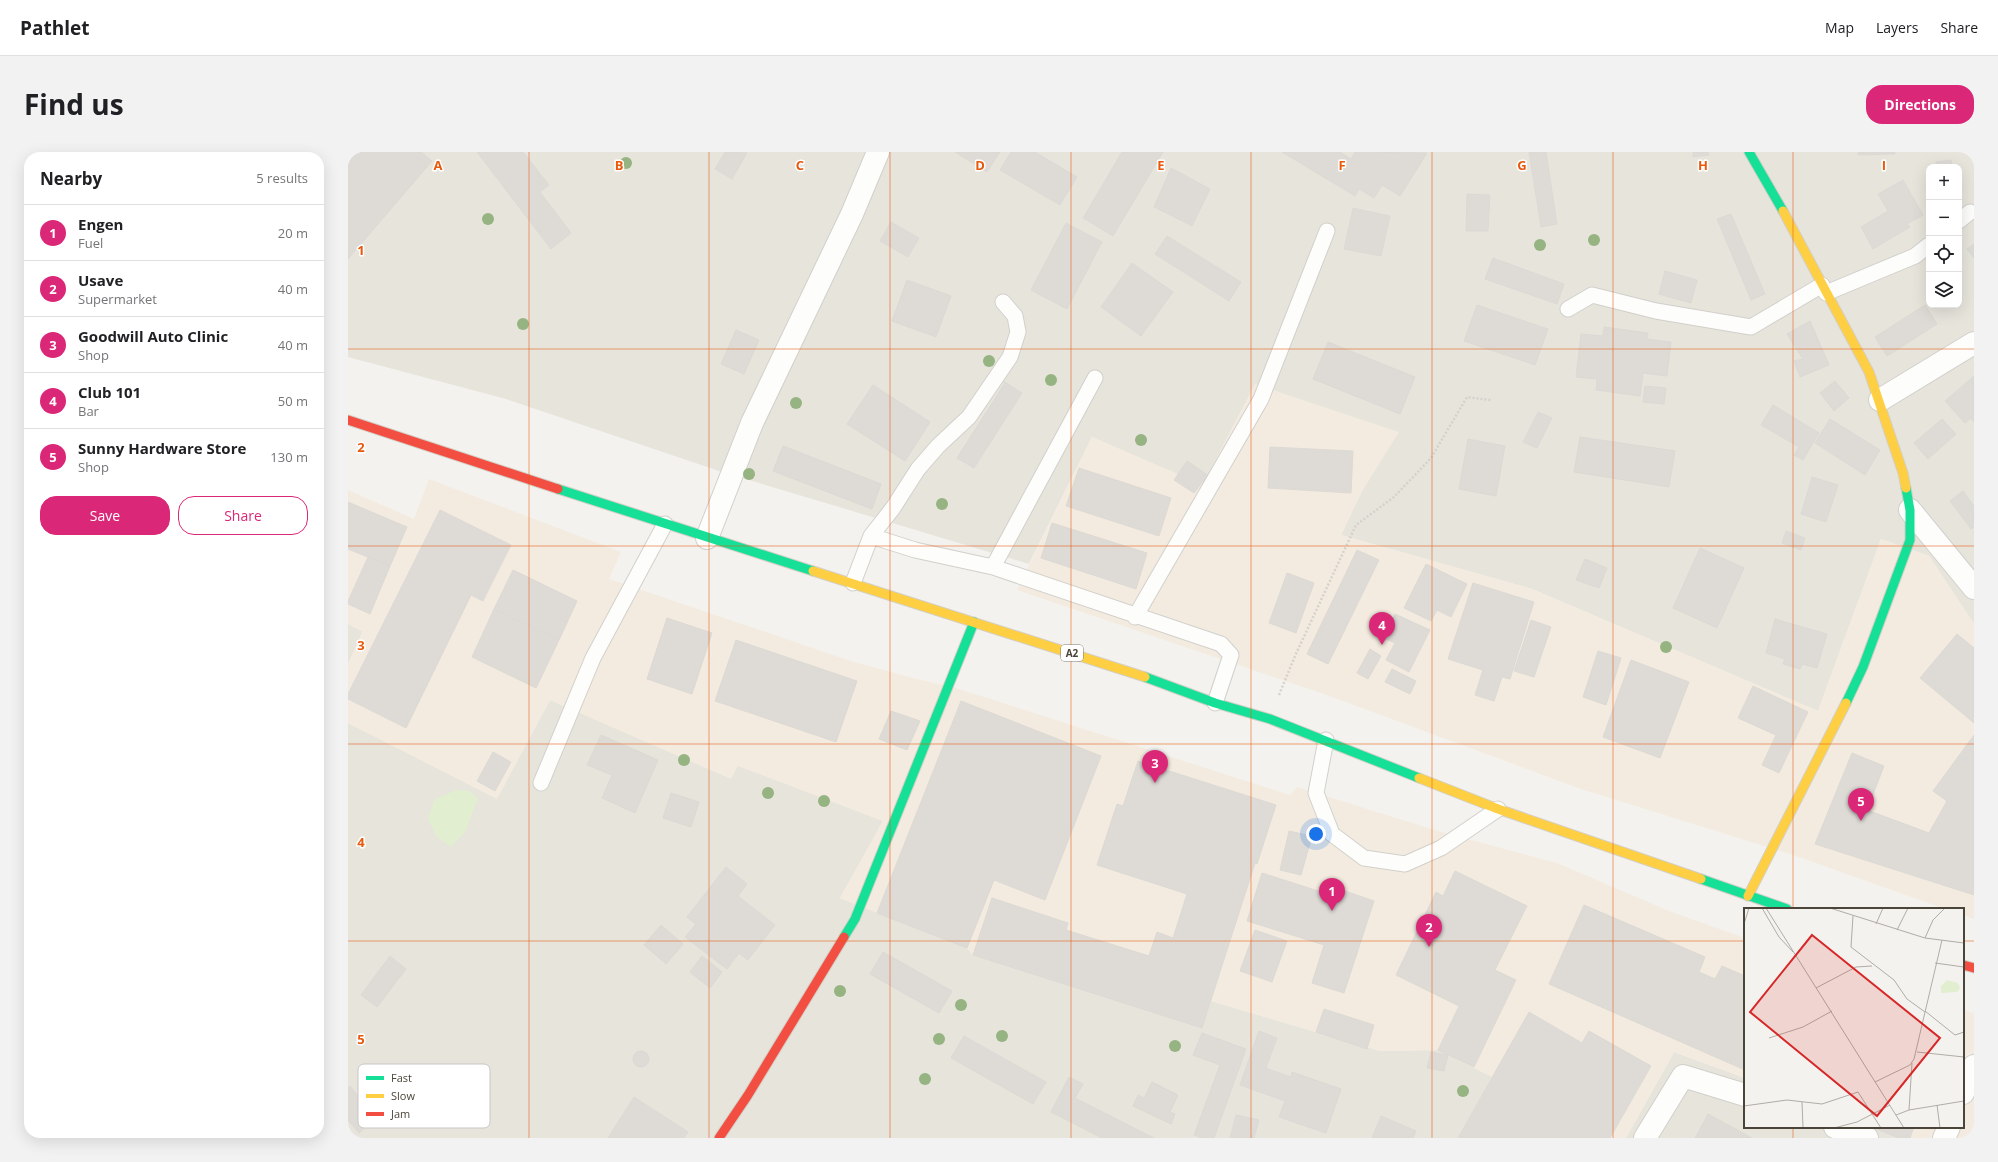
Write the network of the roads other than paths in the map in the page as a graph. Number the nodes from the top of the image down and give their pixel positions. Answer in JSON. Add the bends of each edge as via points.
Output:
{"nodes":[{"id":1,"x":878,"y":152,"type":"edge"},
{"id":2,"x":1748,"y":152,"type":"edge"},
{"id":3,"x":1327,"y":231,"type":"dead end"},
{"id":4,"x":1926,"y":247,"type":"edge"},
{"id":5,"x":1824,"y":289,"type":"junction"},
{"id":6,"x":1003,"y":302,"type":"dead end"},
{"id":7,"x":1568,"y":309,"type":"dead end"},
{"id":8,"x":1974,"y":343,"type":"edge"},
{"id":9,"x":1095,"y":378,"type":"dead end"},
{"id":10,"x":1880,"y":400,"type":"junction"},
{"id":11,"x":348,"y":420,"type":"edge"},
{"id":12,"x":1910,"y":510,"type":"junction"},
{"id":13,"x":665,"y":524,"type":"junction"},
{"id":14,"x":872,"y":536,"type":"junction"},
{"id":15,"x":707,"y":538,"type":"junction"},
{"id":16,"x":993,"y":567,"type":"junction"},
{"id":17,"x":853,"y":583,"type":"junction"},
{"id":18,"x":1974,"y":588,"type":"edge"},
{"id":19,"x":1135,"y":617,"type":"junction"},
{"id":20,"x":974,"y":622,"type":"junction"},
{"id":21,"x":1215,"y":703,"type":"junction"},
{"id":22,"x":1326,"y":740,"type":"junction"},
{"id":23,"x":541,"y":783,"type":"dead end"},
{"id":24,"x":1498,"y":809,"type":"junction"},
{"id":25,"x":1748,"y":896,"type":"junction"},
{"id":26,"x":1785,"y":908,"type":"edge"},
{"id":27,"x":1964,"y":965,"type":"edge"},
{"id":28,"x":1974,"y":968,"type":"edge"},
{"id":29,"x":1974,"y":1066,"type":"edge"},
{"id":30,"x":1964,"y":1090,"type":"edge"},
{"id":31,"x":1744,"y":1095,"type":"edge"},
{"id":32,"x":1838,"y":1128,"type":"edge"},
{"id":33,"x":1949,"y":1128,"type":"edge"},
{"id":34,"x":719,"y":1138,"type":"edge"},
{"id":35,"x":1645,"y":1138,"type":"edge"},
{"id":36,"x":1867,"y":1138,"type":"edge"},
{"id":37,"x":1944,"y":1138,"type":"edge"}],
"edges":[{"from":1,"to":15,"type":"street","via":[[852,214],[752,423]]},
{"from":2,"to":5,"type":"main road","via":[[1778,201]]},
{"from":3,"to":19,"type":"lane","via":[[1261,399]]},
{"from":4,"to":5,"type":"lane","via":[[1915,256]]},
{"from":5,"to":7,"type":"lane","via":[[1751,327],[1656,311],[1592,295]]},
{"from":5,"to":10,"type":"main road","via":[[1869,372]]},
{"from":6,"to":14,"type":"lane","via":[[1015,316],[1018,332],[1010,357],[969,417],[918,469]]},
{"from":8,"to":10,"type":"street"},
{"from":9,"to":16,"type":"lane"},
{"from":10,"to":12,"type":"main road","via":[[1903,473]]},
{"from":11,"to":13,"type":"main road","number":"A2"},
{"from":12,"to":18,"type":"street"},
{"from":12,"to":25,"type":"main road","via":[[1910,540],[1863,667]]},
{"from":13,"to":15,"type":"main road","number":"A2"},
{"from":13,"to":23,"type":"lane","via":[[593,658]]},
{"from":14,"to":16,"type":"lane","via":[[915,550]]},
{"from":14,"to":17,"type":"lane"},
{"from":15,"to":17,"type":"main road","number":"A2"},
{"from":16,"to":19,"type":"lane"},
{"from":17,"to":20,"type":"main road","number":"A2"},
{"from":19,"to":21,"type":"lane","via":[[1221,644],[1231,655]]},
{"from":20,"to":21,"type":"main road","number":"A2","via":[[1118,667]]},
{"from":20,"to":34,"type":"main road","via":[[855,919]]},
{"from":21,"to":22,"type":"main road","number":"A2","via":[[1270,719]]},
{"from":22,"to":24,"type":"main road","number":"A2"},
{"from":22,"to":24,"type":"lane","via":[[1316,793],[1332,834],[1364,858],[1404,864],[1441,848]]},
{"from":24,"to":25,"type":"main road","number":"A2"},
{"from":25,"to":26,"type":"main road","number":"A2"},
{"from":27,"to":28,"type":"main road"},
{"from":29,"to":30,"type":"street"},
{"from":31,"to":35,"type":"street","via":[[1683,1076]]},
{"from":32,"to":36,"type":"street"},
{"from":33,"to":37,"type":"street"}]}
